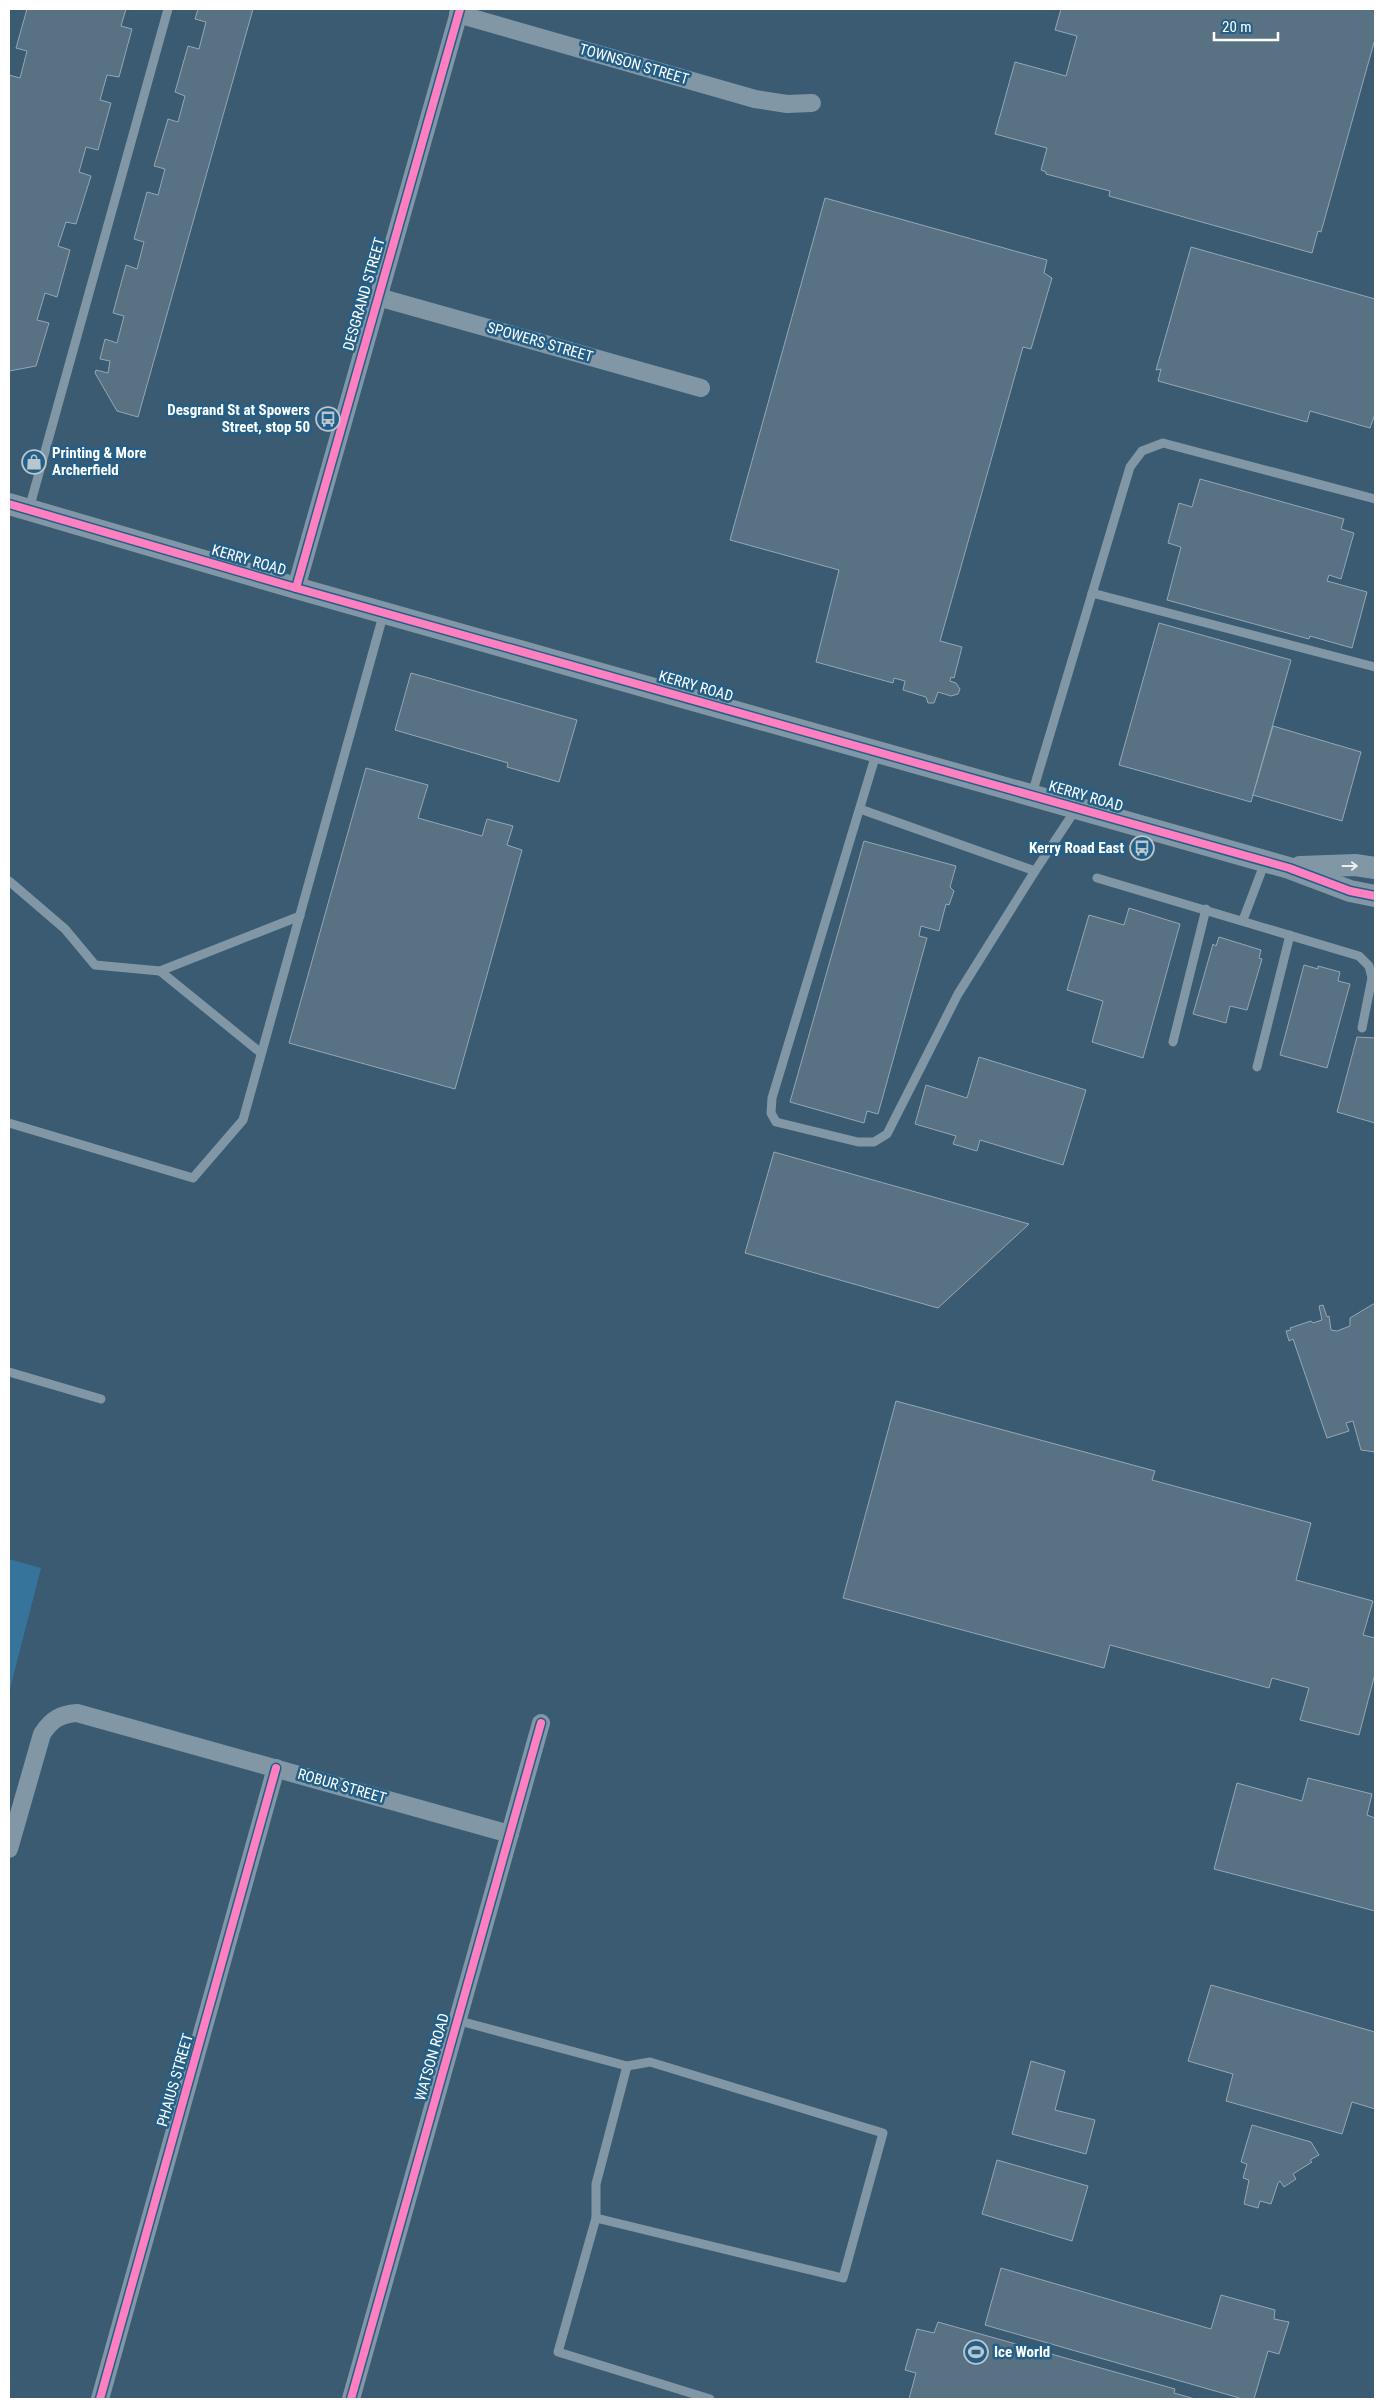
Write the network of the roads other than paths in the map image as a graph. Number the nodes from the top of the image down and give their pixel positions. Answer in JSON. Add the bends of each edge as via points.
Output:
{"nodes":[{"id":1,"x":168,"y":9,"type":"edge"},
{"id":2,"x":459,"y":11,"type":"edge"},
{"id":3,"x":812,"y":103,"type":"dead end"},
{"id":4,"x":378,"y":297,"type":"junction"},
{"id":5,"x":701,"y":388,"type":"dead end"},
{"id":6,"x":1375,"y":499,"type":"edge"},
{"id":7,"x":19,"y":507,"type":"edge"},
{"id":8,"x":296,"y":588,"type":"junction"},
{"id":9,"x":1092,"y":593,"type":"junction"},
{"id":10,"x":384,"y":612,"type":"junction"},
{"id":11,"x":1375,"y":667,"type":"edge"},
{"id":12,"x":877,"y":751,"type":"junction"},
{"id":13,"x":1032,"y":794,"type":"junction"},
{"id":14,"x":1077,"y":807,"type":"junction"},
{"id":15,"x":860,"y":809,"type":"junction"},
{"id":16,"x":1265,"y":862,"type":"junction"},
{"id":17,"x":1289,"y":868,"type":"junction"},
{"id":18,"x":1375,"y":868,"type":"edge"},
{"id":19,"x":1035,"y":870,"type":"junction"},
{"id":20,"x":1097,"y":878,"type":"dead end"},
{"id":21,"x":9,"y":881,"type":"edge"},
{"id":22,"x":1375,"y":896,"type":"edge"},
{"id":23,"x":1206,"y":909,"type":"junction"},
{"id":24,"x":300,"y":916,"type":"junction"},
{"id":25,"x":1243,"y":920,"type":"junction"},
{"id":26,"x":1290,"y":935,"type":"junction"},
{"id":27,"x":160,"y":971,"type":"junction"},
{"id":28,"x":1362,"y":1028,"type":"dead end"},
{"id":29,"x":1173,"y":1042,"type":"dead end"},
{"id":30,"x":262,"y":1053,"type":"junction"},
{"id":31,"x":1257,"y":1066,"type":"dead end"},
{"id":32,"x":9,"y":1123,"type":"edge"},
{"id":33,"x":9,"y":1372,"type":"edge"},
{"id":34,"x":101,"y":1399,"type":"dead end"},
{"id":35,"x":541,"y":1723,"type":"dead end"},
{"id":36,"x":276,"y":1768,"type":"junction"},
{"id":37,"x":510,"y":1834,"type":"junction"},
{"id":38,"x":9,"y":1848,"type":"edge"},
{"id":39,"x":456,"y":2020,"type":"junction"},
{"id":40,"x":627,"y":2066,"type":"junction"},
{"id":41,"x":596,"y":2218,"type":"junction"},
{"id":42,"x":100,"y":2399,"type":"edge"},
{"id":43,"x":351,"y":2399,"type":"edge"},
{"id":44,"x":710,"y":2399,"type":"edge"}],
"edges":[{"from":1,"to":7,"type":"lane"},
{"from":2,"to":3,"type":"street","name":"TOWNSON STREET","via":[[755,99],[788,104]]},
{"from":2,"to":4,"type":"street","name":"DESGRAND STREET"},
{"from":4,"to":5,"type":"street","name":"SPOWERS STREET"},
{"from":4,"to":8,"type":"street","name":"DESGRAND STREET"},
{"from":6,"to":9,"type":"lane","via":[[1163,443],[1142,451],[1130,466]]},
{"from":7,"to":8,"type":"street","name":"KERRY ROAD"},
{"from":8,"to":10,"type":"street","name":"KERRY ROAD"},
{"from":9,"to":11,"type":"lane"},
{"from":9,"to":13,"type":"lane"},
{"from":10,"to":12,"type":"street","name":"KERRY ROAD"},
{"from":10,"to":24,"type":"lane"},
{"from":12,"to":13,"type":"street","name":"KERRY ROAD"},
{"from":12,"to":15,"type":"lane"},
{"from":13,"to":14,"type":"street","name":"KERRY ROAD"},
{"from":14,"to":16,"type":"street","name":"KERRY ROAD"},
{"from":14,"to":19,"type":"lane"},
{"from":15,"to":19,"type":"lane"},
{"from":15,"to":19,"type":"lane","via":[[772,1098],[771,1113],[776,1122],[858,1142],[874,1142],[887,1134],[958,994]]},
{"from":16,"to":17,"type":"street","name":"KERRY ROAD"},
{"from":16,"to":25,"type":"lane"},
{"from":17,"to":18,"type":"street","name":"KERRY ROAD","one_way":true,"via":[[1355,865]]},
{"from":17,"to":22,"type":"street","name":"KERRY ROAD","via":[[1350,891]]},
{"from":20,"to":23,"type":"lane"},
{"from":21,"to":27,"type":"lane","via":[[66,928],[95,964]]},
{"from":23,"to":25,"type":"lane"},
{"from":23,"to":29,"type":"lane"},
{"from":24,"to":27,"type":"lane"},
{"from":24,"to":30,"type":"lane"},
{"from":25,"to":26,"type":"lane"},
{"from":26,"to":28,"type":"lane","via":[[1359,956],[1369,966],[1372,978]]},
{"from":26,"to":31,"type":"lane"},
{"from":27,"to":30,"type":"lane"},
{"from":30,"to":32,"type":"lane","via":[[243,1120],[193,1178]]},
{"from":33,"to":34,"type":"lane"},
{"from":35,"to":37,"type":"street","name":"WATSON ROAD"},
{"from":36,"to":37,"type":"street","name":"ROBUR STREET"},
{"from":36,"to":38,"type":"street","name":"ROBUR STREET","via":[[85,1714],[57,1717],[47,1726],[38,1742]]},
{"from":36,"to":42,"type":"street","name":"PHAIUS STREET"},
{"from":37,"to":39,"type":"street","name":"WATSON ROAD"},
{"from":39,"to":40,"type":"lane"},
{"from":39,"to":43,"type":"street","name":"WATSON ROAD"},
{"from":40,"to":41,"type":"lane","via":[[596,2184]]},
{"from":40,"to":41,"type":"lane","via":[[650,2062],[883,2133],[843,2278]]},
{"from":41,"to":44,"type":"lane","via":[[558,2352]]}]}
